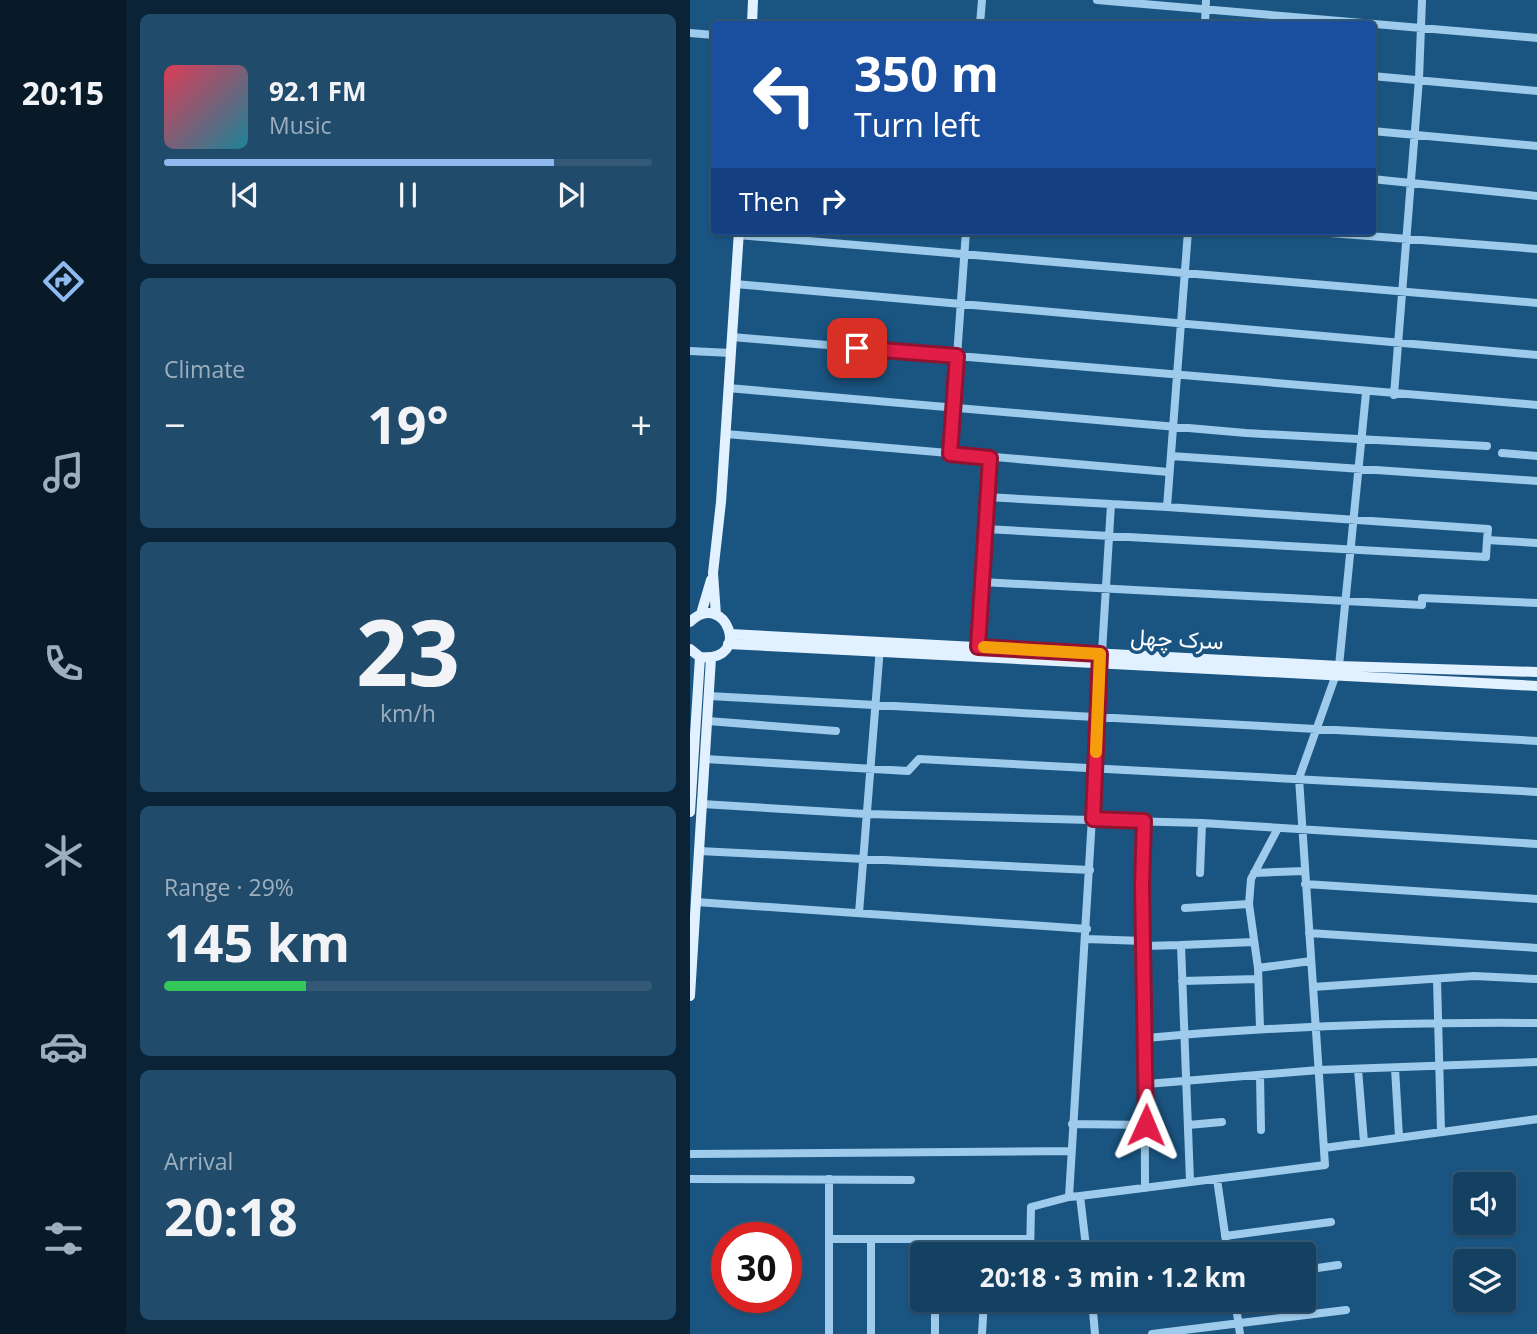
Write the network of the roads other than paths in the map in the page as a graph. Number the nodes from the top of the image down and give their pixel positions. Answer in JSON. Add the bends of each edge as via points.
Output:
{"nodes":[{"id":1,"x":753,"y":0,"type":"edge"},
{"id":2,"x":982,"y":0,"type":"edge"},
{"id":3,"x":1097,"y":0,"type":"edge"},
{"id":4,"x":1422,"y":0,"type":"edge"},
{"id":5,"x":1206,"y":5,"type":"edge"},
{"id":6,"x":752,"y":21,"type":"edge"},
{"id":7,"x":980,"y":21,"type":"edge"},
{"id":8,"x":1356,"y":21,"type":"edge"},
{"id":9,"x":1376,"y":23,"type":"edge"},
{"id":10,"x":1421,"y":28,"type":"junction"},
{"id":11,"x":690,"y":33,"type":"edge"},
{"id":12,"x":711,"y":34,"type":"edge"},
{"id":13,"x":1538,"y":38,"type":"edge"},
{"id":14,"x":1376,"y":76,"type":"edge"},
{"id":15,"x":1419,"y":79,"type":"junction"},
{"id":16,"x":1538,"y":91,"type":"edge"},
{"id":17,"x":1376,"y":131,"type":"edge"},
{"id":18,"x":1415,"y":134,"type":"junction"},
{"id":19,"x":1538,"y":146,"type":"edge"},
{"id":20,"x":1376,"y":179,"type":"edge"},
{"id":21,"x":1411,"y":182,"type":"junction"},
{"id":22,"x":1538,"y":196,"type":"edge"},
{"id":23,"x":738,"y":235,"type":"edge"},
{"id":24,"x":760,"y":235,"type":"edge"},
{"id":25,"x":966,"y":235,"type":"edge"},
{"id":26,"x":1188,"y":235,"type":"edge"},
{"id":27,"x":1349,"y":235,"type":"edge"},
{"id":28,"x":1406,"y":240,"type":"junction"},
{"id":29,"x":1538,"y":249,"type":"edge"},
{"id":30,"x":964,"y":254,"type":"junction"},
{"id":31,"x":1185,"y":273,"type":"junction"},
{"id":32,"x":735,"y":284,"type":"junction"},
{"id":33,"x":1402,"y":292,"type":"junction"},
{"id":34,"x":1538,"y":303,"type":"edge"},
{"id":35,"x":961,"y":306,"type":"junction"},
{"id":36,"x":1181,"y":325,"type":"junction"},
{"id":37,"x":732,"y":337,"type":"junction"},
{"id":38,"x":1398,"y":344,"type":"junction"},
{"id":39,"x":690,"y":351,"type":"edge"},
{"id":40,"x":731,"y":353,"type":"junction"},
{"id":41,"x":1538,"y":355,"type":"edge"},
{"id":42,"x":957,"y":356,"type":"junction"},
{"id":43,"x":1177,"y":375,"type":"junction"},
{"id":44,"x":728,"y":388,"type":"junction"},
{"id":45,"x":1366,"y":393,"type":"junction"},
{"id":46,"x":1394,"y":395,"type":"junction"},
{"id":47,"x":1538,"y":405,"type":"edge"},
{"id":48,"x":953,"y":408,"type":"junction"},
{"id":49,"x":1173,"y":426,"type":"junction"},
{"id":50,"x":726,"y":434,"type":"junction"},
{"id":51,"x":1362,"y":439,"type":"junction"},
{"id":52,"x":1487,"y":446,"type":"dead end"},
{"id":53,"x":1502,"y":453,"type":"dead end"},
{"id":54,"x":950,"y":454,"type":"junction"},
{"id":55,"x":1171,"y":456,"type":"junction"},
{"id":56,"x":1538,"y":456,"type":"edge"},
{"id":57,"x":990,"y":458,"type":"junction"},
{"id":58,"x":1359,"y":466,"type":"junction"},
{"id":59,"x":1169,"y":472,"type":"junction"},
{"id":60,"x":1538,"y":481,"type":"edge"},
{"id":61,"x":987,"y":498,"type":"junction"},
{"id":62,"x":1111,"y":504,"type":"junction"},
{"id":63,"x":1167,"y":507,"type":"junction"},
{"id":64,"x":1355,"y":519,"type":"junction"},
{"id":65,"x":985,"y":528,"type":"junction"},
{"id":66,"x":1108,"y":536,"type":"junction"},
{"id":67,"x":1487,"y":540,"type":"junction"},
{"id":68,"x":1538,"y":543,"type":"edge"},
{"id":69,"x":1352,"y":550,"type":"junction"},
{"id":70,"x":713,"y":573,"type":"junction"},
{"id":71,"x":982,"y":582,"type":"junction"},
{"id":72,"x":1105,"y":587,"type":"junction"},
{"id":73,"x":1347,"y":601,"type":"junction"},
{"id":74,"x":1538,"y":603,"type":"edge"},
{"id":75,"x":716,"y":615,"type":"junction"},
{"id":76,"x":694,"y":617,"type":"edge"},
{"id":77,"x":729,"y":639,"type":"junction"},
{"id":78,"x":880,"y":647,"type":"junction"},
{"id":79,"x":978,"y":647,"type":"junction"},
{"id":80,"x":696,"y":653,"type":"edge"},
{"id":81,"x":1100,"y":658,"type":"junction"},
{"id":82,"x":1338,"y":671,"type":"junction"},
{"id":83,"x":1538,"y":672,"type":"edge"},
{"id":84,"x":1538,"y":686,"type":"edge"},
{"id":85,"x":709,"y":696,"type":"junction"},
{"id":86,"x":875,"y":706,"type":"junction"},
{"id":87,"x":1098,"y":715,"type":"junction"},
{"id":88,"x":693,"y":720,"type":"edge"},
{"id":89,"x":708,"y":721,"type":"junction"},
{"id":90,"x":1315,"y":729,"type":"junction"},
{"id":91,"x":836,"y":731,"type":"dead end"},
{"id":92,"x":1538,"y":741,"type":"edge"},
{"id":93,"x":705,"y":759,"type":"junction"},
{"id":94,"x":1096,"y":766,"type":"junction"},
{"id":95,"x":870,"y":769,"type":"junction"},
{"id":96,"x":1299,"y":778,"type":"junction"},
{"id":97,"x":1538,"y":792,"type":"edge"},
{"id":98,"x":702,"y":804,"type":"junction"},
{"id":99,"x":690,"y":812,"type":"edge"},
{"id":100,"x":866,"y":814,"type":"junction"},
{"id":101,"x":1093,"y":819,"type":"junction"},
{"id":102,"x":1144,"y":821,"type":"junction"},
{"id":103,"x":1202,"y":823,"type":"junction"},
{"id":104,"x":1277,"y":830,"type":"junction"},
{"id":105,"x":1301,"y":831,"type":"junction"},
{"id":106,"x":1538,"y":844,"type":"edge"},
{"id":107,"x":699,"y":851,"type":"junction"},
{"id":108,"x":862,"y":860,"type":"junction"},
{"id":109,"x":1090,"y":870,"type":"junction"},
{"id":110,"x":1304,"y":871,"type":"junction"},
{"id":111,"x":1200,"y":873,"type":"dead end"},
{"id":112,"x":1254,"y":873,"type":"junction"},
{"id":113,"x":1305,"y":884,"type":"junction"},
{"id":114,"x":1538,"y":899,"type":"edge"},
{"id":115,"x":696,"y":902,"type":"junction"},
{"id":116,"x":1249,"y":904,"type":"junction"},
{"id":117,"x":1185,"y":908,"type":"dead end"},
{"id":118,"x":859,"y":913,"type":"junction"},
{"id":119,"x":1309,"y":933,"type":"junction"},
{"id":120,"x":1087,"y":934,"type":"junction"},
{"id":121,"x":1254,"y":942,"type":"junction"},
{"id":122,"x":1144,"y":944,"type":"junction"},
{"id":123,"x":1181,"y":945,"type":"junction"},
{"id":124,"x":1538,"y":948,"type":"edge"},
{"id":125,"x":1311,"y":961,"type":"junction"},
{"id":126,"x":1258,"y":968,"type":"junction"},
{"id":127,"x":1258,"y":979,"type":"junction"},
{"id":128,"x":1437,"y":979,"type":"junction"},
{"id":129,"x":1536,"y":979,"type":"edge"},
{"id":130,"x":1182,"y":981,"type":"junction"},
{"id":131,"x":1313,"y":987,"type":"junction"},
{"id":132,"x":690,"y":996,"type":"edge"},
{"id":133,"x":1438,"y":1023,"type":"junction"},
{"id":134,"x":1538,"y":1023,"type":"edge"},
{"id":135,"x":1315,"y":1026,"type":"junction"},
{"id":136,"x":1260,"y":1028,"type":"junction"},
{"id":137,"x":1184,"y":1034,"type":"junction"},
{"id":138,"x":1147,"y":1038,"type":"junction"},
{"id":139,"x":1538,"y":1062,"type":"edge"},
{"id":140,"x":1438,"y":1065,"type":"junction"},
{"id":141,"x":1395,"y":1068,"type":"junction"},
{"id":142,"x":1358,"y":1069,"type":"junction"},
{"id":143,"x":1319,"y":1070,"type":"junction"},
{"id":144,"x":1260,"y":1075,"type":"junction"},
{"id":145,"x":1187,"y":1080,"type":"junction"},
{"id":146,"x":1147,"y":1083,"type":"junction"},
{"id":147,"x":1538,"y":1119,"type":"edge"},
{"id":148,"x":1222,"y":1122,"type":"dead end"},
{"id":149,"x":1072,"y":1124,"type":"junction"},
{"id":150,"x":1146,"y":1125,"type":"junction"},
{"id":151,"x":1188,"y":1125,"type":"junction"},
{"id":152,"x":1261,"y":1130,"type":"dead end"},
{"id":153,"x":1441,"y":1131,"type":"junction"},
{"id":154,"x":1399,"y":1137,"type":"junction"},
{"id":155,"x":1364,"y":1142,"type":"junction"},
{"id":156,"x":1324,"y":1148,"type":"junction"},
{"id":157,"x":1070,"y":1151,"type":"junction"},
{"id":158,"x":690,"y":1154,"type":"edge"},
{"id":159,"x":690,"y":1179,"type":"edge"},
{"id":160,"x":829,"y":1179,"type":"junction"},
{"id":161,"x":1217,"y":1179,"type":"junction"},
{"id":162,"x":910,"y":1180,"type":"dead end"},
{"id":163,"x":1190,"y":1181,"type":"junction"},
{"id":164,"x":1145,"y":1188,"type":"junction"},
{"id":165,"x":1080,"y":1196,"type":"junction"},
{"id":166,"x":1069,"y":1197,"type":"junction"},
{"id":167,"x":1331,"y":1222,"type":"dead end"},
{"id":168,"x":1225,"y":1236,"type":"junction"},
{"id":169,"x":829,"y":1239,"type":"junction"},
{"id":170,"x":871,"y":1239,"type":"junction"},
{"id":171,"x":1030,"y":1239,"type":"joint"},
{"id":172,"x":1085,"y":1242,"type":"edge"},
{"id":173,"x":1226,"y":1242,"type":"edge"},
{"id":174,"x":1338,"y":1265,"type":"dead end"},
{"id":175,"x":1316,"y":1268,"type":"edge"},
{"id":176,"x":1346,"y":1310,"type":"dead end"},
{"id":177,"x":935,"y":1312,"type":"edge"},
{"id":178,"x":983,"y":1312,"type":"edge"},
{"id":179,"x":1093,"y":1312,"type":"edge"},
{"id":180,"x":1237,"y":1312,"type":"edge"},
{"id":181,"x":1238,"y":1323,"type":"junction"},
{"id":182,"x":829,"y":1334,"type":"edge"},
{"id":183,"x":871,"y":1334,"type":"edge"},
{"id":184,"x":934,"y":1334,"type":"edge"},
{"id":185,"x":982,"y":1334,"type":"edge"},
{"id":186,"x":1095,"y":1334,"type":"edge"},
{"id":187,"x":1152,"y":1334,"type":"edge"},
{"id":188,"x":1240,"y":1334,"type":"edge"}],
"edges":[{"from":1,"to":6,"type":"main road"},
{"from":2,"to":7,"type":"street"},
{"from":3,"to":5,"type":"street"},
{"from":4,"to":10,"type":"street"},
{"from":5,"to":8,"type":"street"},
{"from":9,"to":10,"type":"street"},
{"from":10,"to":13,"type":"street"},
{"from":10,"to":15,"type":"street"},
{"from":11,"to":12,"type":"street"},
{"from":14,"to":15,"type":"street"},
{"from":15,"to":16,"type":"street"},
{"from":15,"to":18,"type":"street"},
{"from":17,"to":18,"type":"street"},
{"from":18,"to":19,"type":"street"},
{"from":18,"to":21,"type":"street"},
{"from":20,"to":21,"type":"street"},
{"from":21,"to":22,"type":"street"},
{"from":21,"to":28,"type":"street"},
{"from":23,"to":32,"type":"main road"},
{"from":24,"to":30,"type":"street"},
{"from":25,"to":30,"type":"street"},
{"from":26,"to":31,"type":"street"},
{"from":27,"to":28,"type":"street"},
{"from":28,"to":29,"type":"street"},
{"from":28,"to":33,"type":"street"},
{"from":30,"to":31,"type":"street"},
{"from":30,"to":35,"type":"street"},
{"from":31,"to":33,"type":"street"},
{"from":31,"to":36,"type":"street"},
{"from":32,"to":35,"type":"street"},
{"from":32,"to":37,"type":"main road"},
{"from":33,"to":34,"type":"street"},
{"from":33,"to":38,"type":"street"},
{"from":35,"to":36,"type":"street"},
{"from":35,"to":42,"type":"street"},
{"from":36,"to":38,"type":"street"},
{"from":36,"to":43,"type":"street"},
{"from":37,"to":40,"type":"main road"},
{"from":37,"to":42,"type":"street"},
{"from":38,"to":41,"type":"street"},
{"from":38,"to":46,"type":"street"},
{"from":39,"to":40,"type":"street"},
{"from":40,"to":44,"type":"main road"},
{"from":42,"to":43,"type":"street"},
{"from":42,"to":48,"type":"street"},
{"from":43,"to":45,"type":"street"},
{"from":43,"to":49,"type":"street"},
{"from":44,"to":48,"type":"street"},
{"from":44,"to":50,"type":"main road"},
{"from":45,"to":46,"type":"street"},
{"from":45,"to":51,"type":"street"},
{"from":46,"to":47,"type":"street"},
{"from":48,"to":49,"type":"street"},
{"from":48,"to":54,"type":"street"},
{"from":49,"to":51,"type":"street"},
{"from":49,"to":55,"type":"street"},
{"from":50,"to":54,"type":"street"},
{"from":50,"to":70,"type":"main road"},
{"from":51,"to":52,"type":"street"},
{"from":51,"to":58,"type":"street"},
{"from":53,"to":56,"type":"street"},
{"from":54,"to":57,"type":"street"},
{"from":55,"to":58,"type":"street"},
{"from":55,"to":59,"type":"street"},
{"from":57,"to":59,"type":"street"},
{"from":57,"to":61,"type":"street"},
{"from":58,"to":60,"type":"street"},
{"from":58,"to":64,"type":"street"},
{"from":59,"to":63,"type":"street"},
{"from":61,"to":62,"type":"street"},
{"from":61,"to":65,"type":"street"},
{"from":62,"to":63,"type":"street"},
{"from":62,"to":66,"type":"street"},
{"from":63,"to":64,"type":"street"},
{"from":64,"to":67,"type":"street","via":[[1488,529]]},
{"from":64,"to":69,"type":"street"},
{"from":65,"to":66,"type":"street"},
{"from":65,"to":71,"type":"street"},
{"from":66,"to":69,"type":"street"},
{"from":66,"to":72,"type":"street"},
{"from":67,"to":68,"type":"street"},
{"from":67,"to":69,"type":"street","via":[[1486,557]]},
{"from":69,"to":73,"type":"street"},
{"from":70,"to":75,"type":"main road"},
{"from":70,"to":76,"type":"main road"},
{"from":71,"to":72,"type":"street"},
{"from":71,"to":79,"type":"street"},
{"from":72,"to":73,"type":"street"},
{"from":72,"to":81,"type":"street"},
{"from":73,"to":74,"type":"street","via":[[1422,605],[1423,598]]},
{"from":73,"to":82,"type":"street"},
{"from":75,"to":76,"type":"main road"},
{"from":75,"to":77,"type":"main road","via":[[726,623]]},
{"from":77,"to":78,"type":"main road"},
{"from":77,"to":80,"type":"main road","via":[[719,655]]},
{"from":78,"to":79,"type":"main road","name":"سرک چهل"},
{"from":78,"to":81,"type":"main road"},
{"from":78,"to":86,"type":"street"},
{"from":79,"to":81,"type":"main road","name":"سرک چهل"},
{"from":80,"to":85,"type":"main road"},
{"from":80,"to":88,"type":"main road"},
{"from":81,"to":82,"type":"main road","name":"سرک چهل"},
{"from":81,"to":87,"type":"street"},
{"from":82,"to":83,"type":"main road","name":"سرک چهل"},
{"from":82,"to":84,"type":"main road"},
{"from":82,"to":90,"type":"street"},
{"from":85,"to":86,"type":"street"},
{"from":85,"to":89,"type":"main road"},
{"from":86,"to":87,"type":"street"},
{"from":86,"to":95,"type":"street"},
{"from":87,"to":90,"type":"street"},
{"from":87,"to":94,"type":"street"},
{"from":88,"to":99,"type":"main road"},
{"from":89,"to":91,"type":"street"},
{"from":89,"to":93,"type":"main road"},
{"from":90,"to":92,"type":"street"},
{"from":90,"to":96,"type":"street"},
{"from":93,"to":95,"type":"street"},
{"from":93,"to":98,"type":"main road"},
{"from":94,"to":95,"type":"street","via":[[919,759],[908,771]]},
{"from":94,"to":96,"type":"street"},
{"from":94,"to":101,"type":"street"},
{"from":95,"to":100,"type":"street"},
{"from":96,"to":97,"type":"street"},
{"from":96,"to":105,"type":"street"},
{"from":98,"to":100,"type":"street"},
{"from":98,"to":107,"type":"main road"},
{"from":100,"to":101,"type":"street"},
{"from":100,"to":108,"type":"street"},
{"from":101,"to":102,"type":"street"},
{"from":101,"to":109,"type":"street"},
{"from":102,"to":103,"type":"street"},
{"from":102,"to":122,"type":"street"},
{"from":103,"to":104,"type":"street"},
{"from":103,"to":111,"type":"street"},
{"from":104,"to":105,"type":"street"},
{"from":104,"to":112,"type":"street"},
{"from":105,"to":106,"type":"street"},
{"from":105,"to":110,"type":"street"},
{"from":107,"to":108,"type":"street"},
{"from":107,"to":115,"type":"main road"},
{"from":108,"to":109,"type":"street"},
{"from":108,"to":118,"type":"street"},
{"from":109,"to":120,"type":"street"},
{"from":110,"to":112,"type":"street"},
{"from":110,"to":113,"type":"street"},
{"from":112,"to":116,"type":"street"},
{"from":113,"to":114,"type":"street"},
{"from":113,"to":119,"type":"street"},
{"from":115,"to":118,"type":"street"},
{"from":115,"to":132,"type":"main road"},
{"from":116,"to":117,"type":"street"},
{"from":116,"to":121,"type":"street"},
{"from":118,"to":120,"type":"street"},
{"from":119,"to":124,"type":"street"},
{"from":119,"to":125,"type":"street"},
{"from":120,"to":122,"type":"street"},
{"from":120,"to":149,"type":"street"},
{"from":121,"to":123,"type":"street"},
{"from":121,"to":126,"type":"street"},
{"from":122,"to":123,"type":"street"},
{"from":122,"to":138,"type":"street"},
{"from":123,"to":130,"type":"street"},
{"from":125,"to":126,"type":"street"},
{"from":125,"to":131,"type":"street"},
{"from":126,"to":127,"type":"street"},
{"from":127,"to":130,"type":"street"},
{"from":127,"to":136,"type":"street"},
{"from":128,"to":129,"type":"street"},
{"from":128,"to":131,"type":"street"},
{"from":128,"to":133,"type":"street"},
{"from":130,"to":137,"type":"street"},
{"from":131,"to":135,"type":"street"},
{"from":133,"to":134,"type":"street"},
{"from":133,"to":135,"type":"street"},
{"from":133,"to":140,"type":"street"},
{"from":135,"to":136,"type":"street"},
{"from":135,"to":143,"type":"street"},
{"from":136,"to":137,"type":"street"},
{"from":137,"to":138,"type":"street"},
{"from":137,"to":145,"type":"street"},
{"from":138,"to":146,"type":"street"},
{"from":139,"to":140,"type":"street"},
{"from":140,"to":141,"type":"street"},
{"from":140,"to":153,"type":"street"},
{"from":141,"to":142,"type":"street"},
{"from":141,"to":154,"type":"street"},
{"from":142,"to":143,"type":"street"},
{"from":142,"to":155,"type":"street"},
{"from":143,"to":144,"type":"street"},
{"from":143,"to":156,"type":"street"},
{"from":144,"to":145,"type":"street"},
{"from":144,"to":152,"type":"street"},
{"from":145,"to":146,"type":"street"},
{"from":145,"to":151,"type":"street"},
{"from":146,"to":150,"type":"street"},
{"from":147,"to":153,"type":"street"},
{"from":148,"to":151,"type":"street"},
{"from":149,"to":150,"type":"street"},
{"from":149,"to":157,"type":"street"},
{"from":150,"to":164,"type":"street"},
{"from":151,"to":163,"type":"street"},
{"from":153,"to":154,"type":"street"},
{"from":154,"to":155,"type":"street"},
{"from":155,"to":156,"type":"street"},
{"from":156,"to":161,"type":"street","via":[[1324,1166]]},
{"from":157,"to":158,"type":"street"},
{"from":157,"to":166,"type":"street"},
{"from":159,"to":160,"type":"street"},
{"from":160,"to":162,"type":"street"},
{"from":160,"to":169,"type":"street"},
{"from":161,"to":163,"type":"street"},
{"from":161,"to":168,"type":"street"},
{"from":163,"to":164,"type":"street"},
{"from":164,"to":165,"type":"street"},
{"from":165,"to":166,"type":"street"},
{"from":165,"to":172,"type":"street"},
{"from":166,"to":171,"type":"street","via":[[1031,1207]]},
{"from":167,"to":168,"type":"street"},
{"from":168,"to":173,"type":"street"},
{"from":169,"to":170,"type":"street"},
{"from":169,"to":182,"type":"street"},
{"from":170,"to":171,"type":"street"},
{"from":170,"to":183,"type":"street"},
{"from":174,"to":175,"type":"street"},
{"from":176,"to":181,"type":"street"},
{"from":177,"to":184,"type":"street"},
{"from":178,"to":185,"type":"street"},
{"from":179,"to":186,"type":"street"},
{"from":180,"to":181,"type":"street"},
{"from":181,"to":187,"type":"street"},
{"from":181,"to":188,"type":"street"}]}
